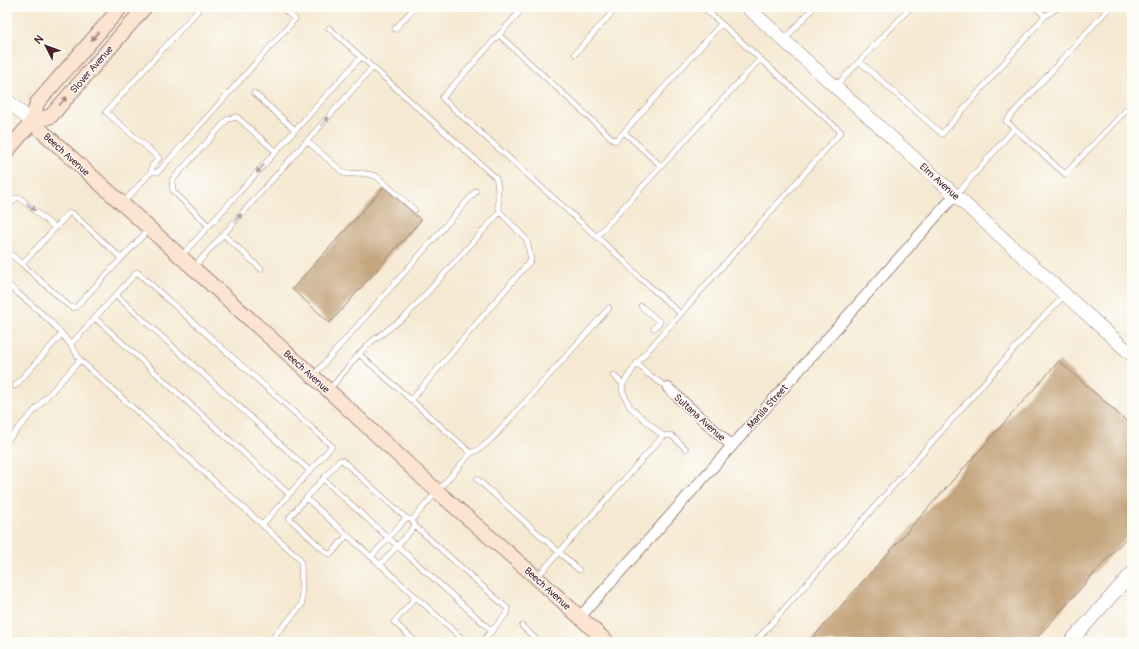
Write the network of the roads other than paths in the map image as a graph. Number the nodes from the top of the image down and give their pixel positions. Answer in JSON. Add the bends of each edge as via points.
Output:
{"nodes":[{"id":1,"x":121,"y":7,"type":"edge"},
{"id":2,"x":145,"y":7,"type":"edge"},
{"id":3,"x":201,"y":7,"type":"edge"},
{"id":4,"x":281,"y":7,"type":"edge"},
{"id":5,"x":415,"y":7,"type":"edge"},
{"id":6,"x":524,"y":7,"type":"edge"},
{"id":7,"x":617,"y":7,"type":"edge"},
{"id":8,"x":703,"y":7,"type":"edge"},
{"id":9,"x":747,"y":7,"type":"edge"},
{"id":10,"x":813,"y":7,"type":"edge"},
{"id":11,"x":911,"y":7,"type":"edge"},
{"id":12,"x":1036,"y":7,"type":"edge"},
{"id":13,"x":1060,"y":7,"type":"edge"},
{"id":14,"x":1110,"y":7,"type":"edge"},
{"id":15,"x":1045,"y":16,"type":"junction"},
{"id":16,"x":721,"y":24,"type":"junction"},
{"id":17,"x":329,"y":28,"type":"dead end"},
{"id":18,"x":395,"y":29,"type":"dead end"},
{"id":19,"x":499,"y":35,"type":"junction"},
{"id":20,"x":784,"y":40,"type":"junction"},
{"id":21,"x":575,"y":54,"type":"dead end"},
{"id":22,"x":361,"y":57,"type":"junction"},
{"id":23,"x":760,"y":59,"type":"junction"},
{"id":24,"x":859,"y":61,"type":"junction"},
{"id":25,"x":373,"y":67,"type":"junction"},
{"id":26,"x":836,"y":87,"type":"junction"},
{"id":27,"x":254,"y":93,"type":"dead end"},
{"id":28,"x":7,"y":100,"type":"edge"},
{"id":29,"x":1132,"y":104,"type":"edge"},
{"id":30,"x":32,"y":122,"type":"junction"},
{"id":31,"x":1014,"y":129,"type":"junction"},
{"id":32,"x":295,"y":130,"type":"junction"},
{"id":33,"x":624,"y":132,"type":"junction"},
{"id":34,"x":307,"y":140,"type":"junction"},
{"id":35,"x":7,"y":151,"type":"edge"},
{"id":36,"x":276,"y":152,"type":"junction"},
{"id":37,"x":662,"y":166,"type":"junction"},
{"id":38,"x":151,"y":172,"type":"junction"},
{"id":39,"x":476,"y":191,"type":"dead end"},
{"id":40,"x":955,"y":196,"type":"junction"},
{"id":41,"x":122,"y":204,"type":"junction"},
{"id":42,"x":7,"y":208,"type":"edge"},
{"id":43,"x":415,"y":210,"type":"dead end"},
{"id":44,"x":500,"y":212,"type":"junction"},
{"id":45,"x":210,"y":226,"type":"junction"},
{"id":46,"x":55,"y":228,"type":"junction"},
{"id":47,"x":149,"y":228,"type":"junction"},
{"id":48,"x":223,"y":234,"type":"junction"},
{"id":49,"x":597,"y":236,"type":"junction"},
{"id":50,"x":7,"y":251,"type":"edge"},
{"id":51,"x":180,"y":256,"type":"junction"},
{"id":52,"x":121,"y":258,"type":"junction"},
{"id":53,"x":22,"y":264,"type":"junction"},
{"id":54,"x":193,"y":268,"type":"junction"},
{"id":55,"x":261,"y":269,"type":"dead end"},
{"id":56,"x":7,"y":284,"type":"edge"},
{"id":57,"x":116,"y":295,"type":"junction"},
{"id":58,"x":1064,"y":295,"type":"junction"},
{"id":59,"x":641,"y":306,"type":"dead end"},
{"id":60,"x":609,"y":308,"type":"dead end"},
{"id":61,"x":681,"y":314,"type":"junction"},
{"id":62,"x":95,"y":318,"type":"junction"},
{"id":63,"x":654,"y":328,"type":"dead end"},
{"id":64,"x":62,"y":334,"type":"junction"},
{"id":65,"x":71,"y":344,"type":"junction"},
{"id":66,"x":359,"y":354,"type":"junction"},
{"id":67,"x":1132,"y":355,"type":"edge"},
{"id":68,"x":80,"y":360,"type":"junction"},
{"id":69,"x":638,"y":363,"type":"junction"},
{"id":70,"x":613,"y":375,"type":"dead end"},
{"id":71,"x":313,"y":376,"type":"junction"},
{"id":72,"x":623,"y":384,"type":"junction"},
{"id":73,"x":15,"y":386,"type":"dead end"},
{"id":74,"x":668,"y":388,"type":"joint"},
{"id":75,"x":328,"y":390,"type":"junction"},
{"id":76,"x":411,"y":400,"type":"junction"},
{"id":77,"x":663,"y":436,"type":"junction"},
{"id":78,"x":7,"y":441,"type":"edge"},
{"id":79,"x":732,"y":446,"type":"junction"},
{"id":80,"x":686,"y":449,"type":"dead end"},
{"id":81,"x":471,"y":453,"type":"junction"},
{"id":82,"x":310,"y":471,"type":"junction"},
{"id":83,"x":323,"y":479,"type":"junction"},
{"id":84,"x":478,"y":479,"type":"dead end"},
{"id":85,"x":438,"y":492,"type":"junction"},
{"id":86,"x":289,"y":494,"type":"junction"},
{"id":87,"x":306,"y":498,"type":"junction"},
{"id":88,"x":406,"y":518,"type":"junction"},
{"id":89,"x":412,"y":520,"type":"junction"},
{"id":90,"x":262,"y":525,"type":"junction"},
{"id":91,"x":415,"y":526,"type":"junction"},
{"id":92,"x":347,"y":535,"type":"junction"},
{"id":93,"x":389,"y":538,"type":"junction"},
{"id":94,"x":398,"y":546,"type":"junction"},
{"id":95,"x":560,"y":553,"type":"junction"},
{"id":96,"x":371,"y":557,"type":"junction"},
{"id":97,"x":380,"y":565,"type":"junction"},
{"id":98,"x":579,"y":570,"type":"dead end"},
{"id":99,"x":1132,"y":573,"type":"edge"},
{"id":100,"x":537,"y":578,"type":"junction"},
{"id":101,"x":416,"y":597,"type":"junction"},
{"id":102,"x":580,"y":617,"type":"junction"},
{"id":103,"x":522,"y":626,"type":"dead end"},
{"id":104,"x":492,"y":631,"type":"junction"},
{"id":105,"x":268,"y":642,"type":"edge"},
{"id":106,"x":416,"y":642,"type":"edge"},
{"id":107,"x":466,"y":642,"type":"edge"},
{"id":108,"x":482,"y":642,"type":"edge"},
{"id":109,"x":539,"y":642,"type":"edge"},
{"id":110,"x":608,"y":642,"type":"edge"},
{"id":111,"x":755,"y":642,"type":"edge"},
{"id":112,"x":1070,"y":642,"type":"edge"}],
"edges":[{"from":1,"to":30,"type":"main road","name":"Slover Avenue","one_way":true,"via":[[37,103]]},
{"from":30,"to":2,"type":"main road","name":"Slover Avenue","one_way":true,"via":[[51,116]]},
{"from":3,"to":38,"type":"lane","via":[[106,112],[159,158],[152,166]]},
{"from":4,"to":38,"type":"lane","via":[[295,19],[158,172]]},
{"from":5,"to":18,"type":"lane"},
{"from":6,"to":19,"type":"lane"},
{"from":7,"to":21,"type":"lane"},
{"from":8,"to":16,"type":"lane"},
{"from":9,"to":20,"type":"street","name":"Elm Avenue"},
{"from":10,"to":20,"type":"lane"},
{"from":11,"to":24,"type":"lane"},
{"from":12,"to":15,"type":"lane"},
{"from":13,"to":15,"type":"lane"},
{"from":14,"to":31,"type":"lane","via":[[1006,121]]},
{"from":15,"to":24,"type":"lane","via":[[942,134]]},
{"from":16,"to":23,"type":"lane"},
{"from":16,"to":33,"type":"lane"},
{"from":17,"to":22,"type":"lane"},
{"from":19,"to":33,"type":"lane","via":[[615,141]]},
{"from":19,"to":49,"type":"lane","via":[[442,98]]},
{"from":20,"to":26,"type":"street","name":"Elm Avenue"},
{"from":22,"to":25,"type":"lane"},
{"from":22,"to":32,"type":"lane"},
{"from":23,"to":37,"type":"lane"},
{"from":23,"to":61,"type":"lane","via":[[841,132]]},
{"from":24,"to":26,"type":"lane"},
{"from":34,"to":25,"type":"lane","one_way":true},
{"from":25,"to":44,"type":"lane","via":[[496,178]]},
{"from":26,"to":40,"type":"street","name":"Elm Avenue"},
{"from":27,"to":32,"type":"lane"},
{"from":28,"to":30,"type":"street","name":"Beech Avenue"},
{"from":29,"to":31,"type":"lane","via":[[1065,174]]},
{"from":30,"to":35,"type":"main road","name":"Slover Avenue"},
{"from":30,"to":41,"type":"main road","name":"Beech Avenue"},
{"from":31,"to":40,"type":"lane"},
{"from":32,"to":36,"type":"lane"},
{"from":33,"to":37,"type":"lane"},
{"from":34,"to":43,"type":"lane","via":[[346,174],[362,173],[376,176]]},
{"from":48,"to":34,"type":"lane","one_way":true},
{"from":36,"to":45,"type":"lane","one_way":true},
{"from":36,"to":45,"type":"lane","via":[[237,117],[228,119],[182,168],[172,180],[173,191]]},
{"from":37,"to":49,"type":"lane"},
{"from":38,"to":41,"type":"lane"},
{"from":39,"to":71,"type":"lane"},
{"from":40,"to":58,"type":"street","name":"Elm Avenue"},
{"from":40,"to":79,"type":"street","name":"Manila Street"},
{"from":41,"to":47,"type":"main road","name":"Beech Avenue"},
{"from":42,"to":46,"type":"lane","one_way":true,"via":[[16,198],[20,198]]},
{"from":44,"to":66,"type":"lane","via":[[406,316]]},
{"from":44,"to":76,"type":"lane","via":[[527,240],[531,260]]},
{"from":45,"to":51,"type":"lane"},
{"from":46,"to":52,"type":"lane","via":[[72,213]]},
{"from":46,"to":53,"type":"lane"},
{"from":47,"to":51,"type":"main road","name":"Beech Avenue"},
{"from":47,"to":52,"type":"lane"},
{"from":48,"to":54,"type":"lane"},
{"from":48,"to":55,"type":"lane"},
{"from":49,"to":61,"type":"lane"},
{"from":50,"to":53,"type":"lane"},
{"from":51,"to":54,"type":"main road","name":"Beech Avenue"},
{"from":52,"to":53,"type":"lane","via":[[73,308]]},
{"from":54,"to":71,"type":"main road","name":"Beech Avenue"},
{"from":56,"to":64,"type":"lane"},
{"from":57,"to":62,"type":"lane"},
{"from":57,"to":82,"type":"lane"},
{"from":57,"to":82,"type":"lane","via":[[137,272],[332,446]]},
{"from":58,"to":67,"type":"street","name":"Elm Avenue"},
{"from":58,"to":111,"type":"lane"},
{"from":59,"to":63,"type":"lane","via":[[660,322]]},
{"from":60,"to":81,"type":"lane","via":[[491,439],[478,452]]},
{"from":61,"to":69,"type":"lane"},
{"from":62,"to":65,"type":"lane"},
{"from":62,"to":86,"type":"lane"},
{"from":64,"to":65,"type":"lane"},
{"from":64,"to":73,"type":"lane"},
{"from":65,"to":68,"type":"lane"},
{"from":66,"to":75,"type":"lane"},
{"from":66,"to":76,"type":"lane"},
{"from":68,"to":78,"type":"lane"},
{"from":68,"to":90,"type":"lane"},
{"from":69,"to":72,"type":"lane"},
{"from":69,"to":74,"type":"lane","via":[[648,374]]},
{"from":70,"to":72,"type":"lane"},
{"from":71,"to":75,"type":"main road","name":"Beech Avenue"},
{"from":72,"to":77,"type":"lane","via":[[622,390],[630,407]]},
{"from":74,"to":79,"type":"street","name":"Sultana Avenue"},
{"from":75,"to":85,"type":"main road","name":"Beech Avenue"},
{"from":76,"to":81,"type":"lane"},
{"from":77,"to":80,"type":"lane","via":[[672,435]]},
{"from":77,"to":95,"type":"lane"},
{"from":79,"to":102,"type":"street","name":"Manila Street"},
{"from":81,"to":85,"type":"lane"},
{"from":82,"to":86,"type":"lane"},
{"from":83,"to":87,"type":"lane"},
{"from":83,"to":88,"type":"lane","via":[[341,460]]},
{"from":83,"to":93,"type":"lane"},
{"from":84,"to":95,"type":"lane"},
{"from":85,"to":89,"type":"lane"},
{"from":85,"to":100,"type":"main road","name":"Beech Avenue"},
{"from":86,"to":90,"type":"lane"},
{"from":87,"to":92,"type":"lane"},
{"from":87,"to":92,"type":"lane","via":[[290,519],[328,554],[332,553]]},
{"from":88,"to":89,"type":"lane"},
{"from":88,"to":93,"type":"lane"},
{"from":89,"to":91,"type":"lane"},
{"from":90,"to":105,"type":"lane","via":[[301,562],[301,606]]},
{"from":91,"to":94,"type":"lane"},
{"from":91,"to":104,"type":"lane","via":[[508,609]]},
{"from":92,"to":96,"type":"lane"},
{"from":93,"to":94,"type":"lane"},
{"from":93,"to":96,"type":"lane"},
{"from":94,"to":97,"type":"lane"},
{"from":94,"to":104,"type":"lane"},
{"from":95,"to":98,"type":"lane"},
{"from":95,"to":100,"type":"lane"},
{"from":96,"to":97,"type":"lane"},
{"from":97,"to":101,"type":"lane"},
{"from":99,"to":112,"type":"street"},
{"from":100,"to":102,"type":"main road","name":"Beech Avenue"},
{"from":101,"to":106,"type":"lane","via":[[394,622]]},
{"from":101,"to":107,"type":"lane"},
{"from":102,"to":110,"type":"main road","name":"Beech Avenue"},
{"from":103,"to":109,"type":"lane"},
{"from":104,"to":108,"type":"lane"}]}
